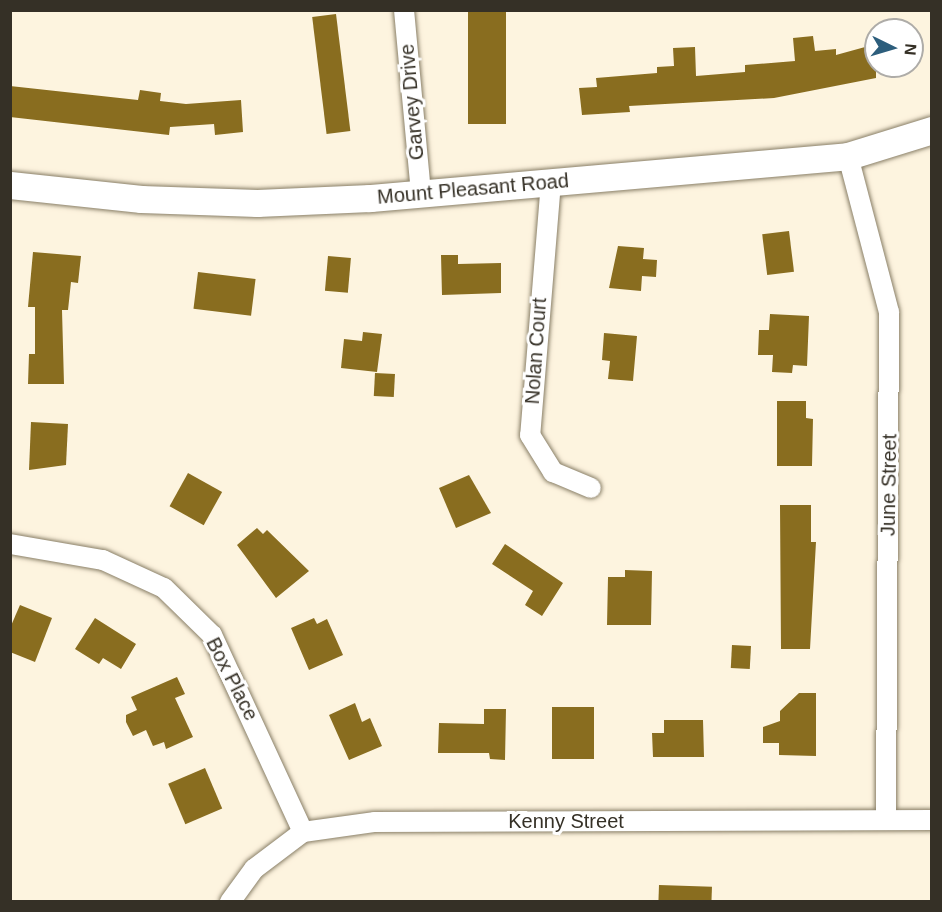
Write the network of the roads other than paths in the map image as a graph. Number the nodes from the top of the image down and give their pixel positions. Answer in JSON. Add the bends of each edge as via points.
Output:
{"nodes":[{"id":1,"x":404,"y":10,"type":"edge"},
{"id":2,"x":932,"y":130,"type":"edge"},
{"id":3,"x":848,"y":156,"type":"junction"},
{"id":4,"x":551,"y":182,"type":"junction"},
{"id":5,"x":10,"y":185,"type":"edge"},
{"id":6,"x":421,"y":193,"type":"junction"},
{"id":7,"x":591,"y":488,"type":"dead end"},
{"id":8,"x":10,"y":544,"type":"edge"},
{"id":9,"x":886,"y":819,"type":"junction"},
{"id":10,"x":932,"y":820,"type":"edge"},
{"id":11,"x":303,"y":832,"type":"junction"},
{"id":12,"x":230,"y":902,"type":"edge"}],
"edges":[{"from":1,"to":6,"type":"street","name":"Garvey Drive"},
{"from":2,"to":3,"type":"street","name":"Mount Pleasant Road"},
{"from":3,"to":4,"type":"street","name":"Mount Pleasant Road"},
{"from":3,"to":9,"type":"street","name":"June Street","via":[[889,312]]},
{"from":4,"to":6,"type":"street","name":"Mount Pleasant Road"},
{"from":4,"to":7,"type":"street","name":"Nolan Court","via":[[530,435],[553,471]]},
{"from":5,"to":6,"type":"street","name":"Mount Pleasant Road","via":[[141,199],[257,203]]},
{"from":8,"to":11,"type":"street","name":"Box Place","via":[[103,560],[164,588],[212,635]]},
{"from":9,"to":10,"type":"street","name":"Kenny Street"},
{"from":9,"to":11,"type":"street","name":"Kenny Street","via":[[375,822]]},
{"from":11,"to":12,"type":"street","name":"Kenny Street","via":[[254,868]]}]}
